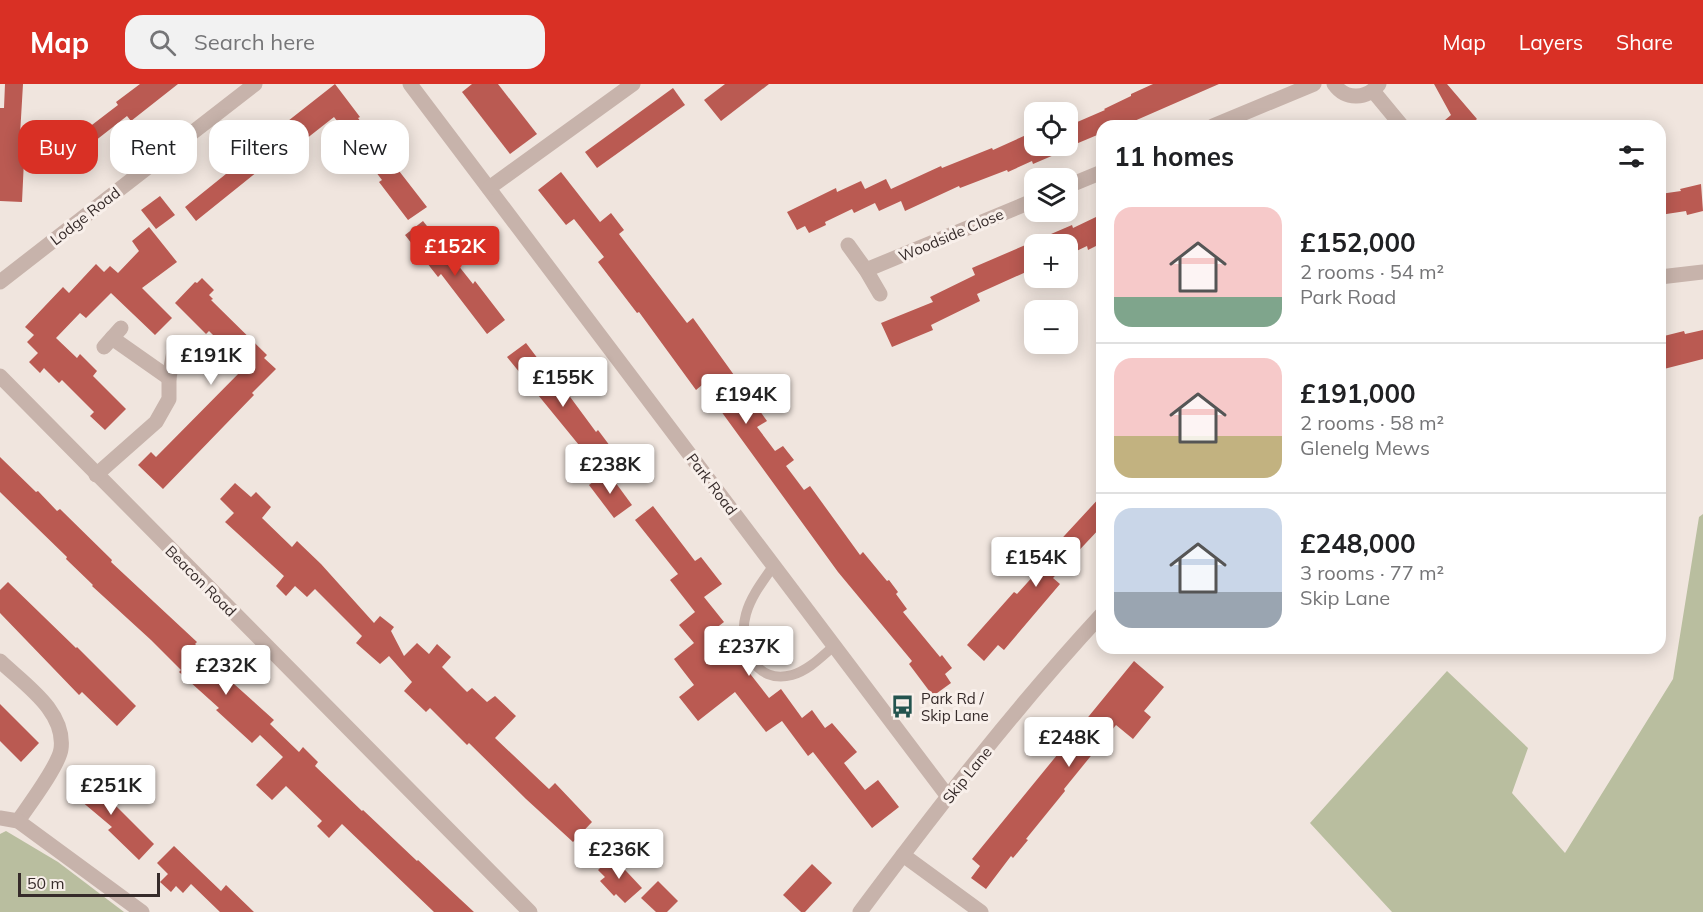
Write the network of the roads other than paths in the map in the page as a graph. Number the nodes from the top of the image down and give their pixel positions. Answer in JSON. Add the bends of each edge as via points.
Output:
{"nodes":[{"id":1,"x":255,"y":84,"type":"edge"},
{"id":2,"x":410,"y":84,"type":"edge"},
{"id":3,"x":633,"y":84,"type":"edge"},
{"id":4,"x":1314,"y":84,"type":"edge"},
{"id":5,"x":1334,"y":84,"type":"edge"},
{"id":6,"x":1376,"y":88,"type":"edge"},
{"id":7,"x":1227,"y":120,"type":"edge"},
{"id":8,"x":1398,"y":120,"type":"edge"},
{"id":9,"x":1096,"y":174,"type":"edge"},
{"id":10,"x":1078,"y":182,"type":"edge"},
{"id":11,"x":489,"y":188,"type":"junction"},
{"id":12,"x":1024,"y":205,"type":"edge"},
{"id":13,"x":848,"y":245,"type":"dead end"},
{"id":14,"x":866,"y":270,"type":"junction"},
{"id":15,"x":1703,"y":272,"type":"edge"},
{"id":16,"x":1666,"y":276,"type":"edge"},
{"id":17,"x":0,"y":282,"type":"edge"},
{"id":18,"x":880,"y":294,"type":"dead end"},
{"id":19,"x":113,"y":337,"type":"dead end"},
{"id":20,"x":174,"y":351,"type":"dead end"},
{"id":21,"x":0,"y":376,"type":"edge"},
{"id":22,"x":169,"y":378,"type":"junction"},
{"id":23,"x":96,"y":475,"type":"junction"},
{"id":24,"x":774,"y":565,"type":"junction"},
{"id":25,"x":1096,"y":621,"type":"edge"},
{"id":26,"x":834,"y":646,"type":"junction"},
{"id":27,"x":0,"y":661,"type":"edge"},
{"id":28,"x":949,"y":798,"type":"junction"},
{"id":29,"x":0,"y":818,"type":"edge"},
{"id":30,"x":18,"y":820,"type":"junction"},
{"id":31,"x":903,"y":855,"type":"junction"},
{"id":32,"x":142,"y":912,"type":"edge"},
{"id":33,"x":530,"y":912,"type":"edge"},
{"id":34,"x":860,"y":912,"type":"edge"},
{"id":35,"x":981,"y":912,"type":"edge"}],
"edges":[{"from":1,"to":17,"type":"street","name":"Lodge Road"},
{"from":2,"to":11,"type":"street","name":"Park Road"},
{"from":3,"to":11,"type":"street"},
{"from":4,"to":7,"type":"street"},
{"from":5,"to":6,"type":"street","via":[[1345,94],[1356,97]]},
{"from":6,"to":8,"type":"street"},
{"from":9,"to":10,"type":"street"},
{"from":11,"to":24,"type":"street","name":"Park Road"},
{"from":12,"to":14,"type":"street","name":"Woodside Close"},
{"from":13,"to":14,"type":"street"},
{"from":14,"to":18,"type":"street"},
{"from":15,"to":16,"type":"street"},
{"from":19,"to":22,"type":"street"},
{"from":20,"to":22,"type":"street"},
{"from":21,"to":23,"type":"street","name":"Beacon Road"},
{"from":22,"to":23,"type":"street","via":[[169,399],[156,422]]},
{"from":23,"to":33,"type":"street","name":"Beacon Road"},
{"from":24,"to":26,"type":"street","name":"Park Road"},
{"from":24,"to":26,"type":"lane","via":[[745,616],[743,633],[751,659],[762,671],[781,677],[803,671]]},
{"from":25,"to":28,"type":"street","name":"Skip Lane"},
{"from":26,"to":28,"type":"street","name":"Park Road"},
{"from":27,"to":30,"type":"street","via":[[49,708],[59,727],[61,750]]},
{"from":28,"to":31,"type":"street","name":"Skip Lane"},
{"from":29,"to":30,"type":"street"},
{"from":30,"to":32,"type":"street"},
{"from":31,"to":34,"type":"street","name":"Skip Lane"},
{"from":31,"to":35,"type":"street"}]}
